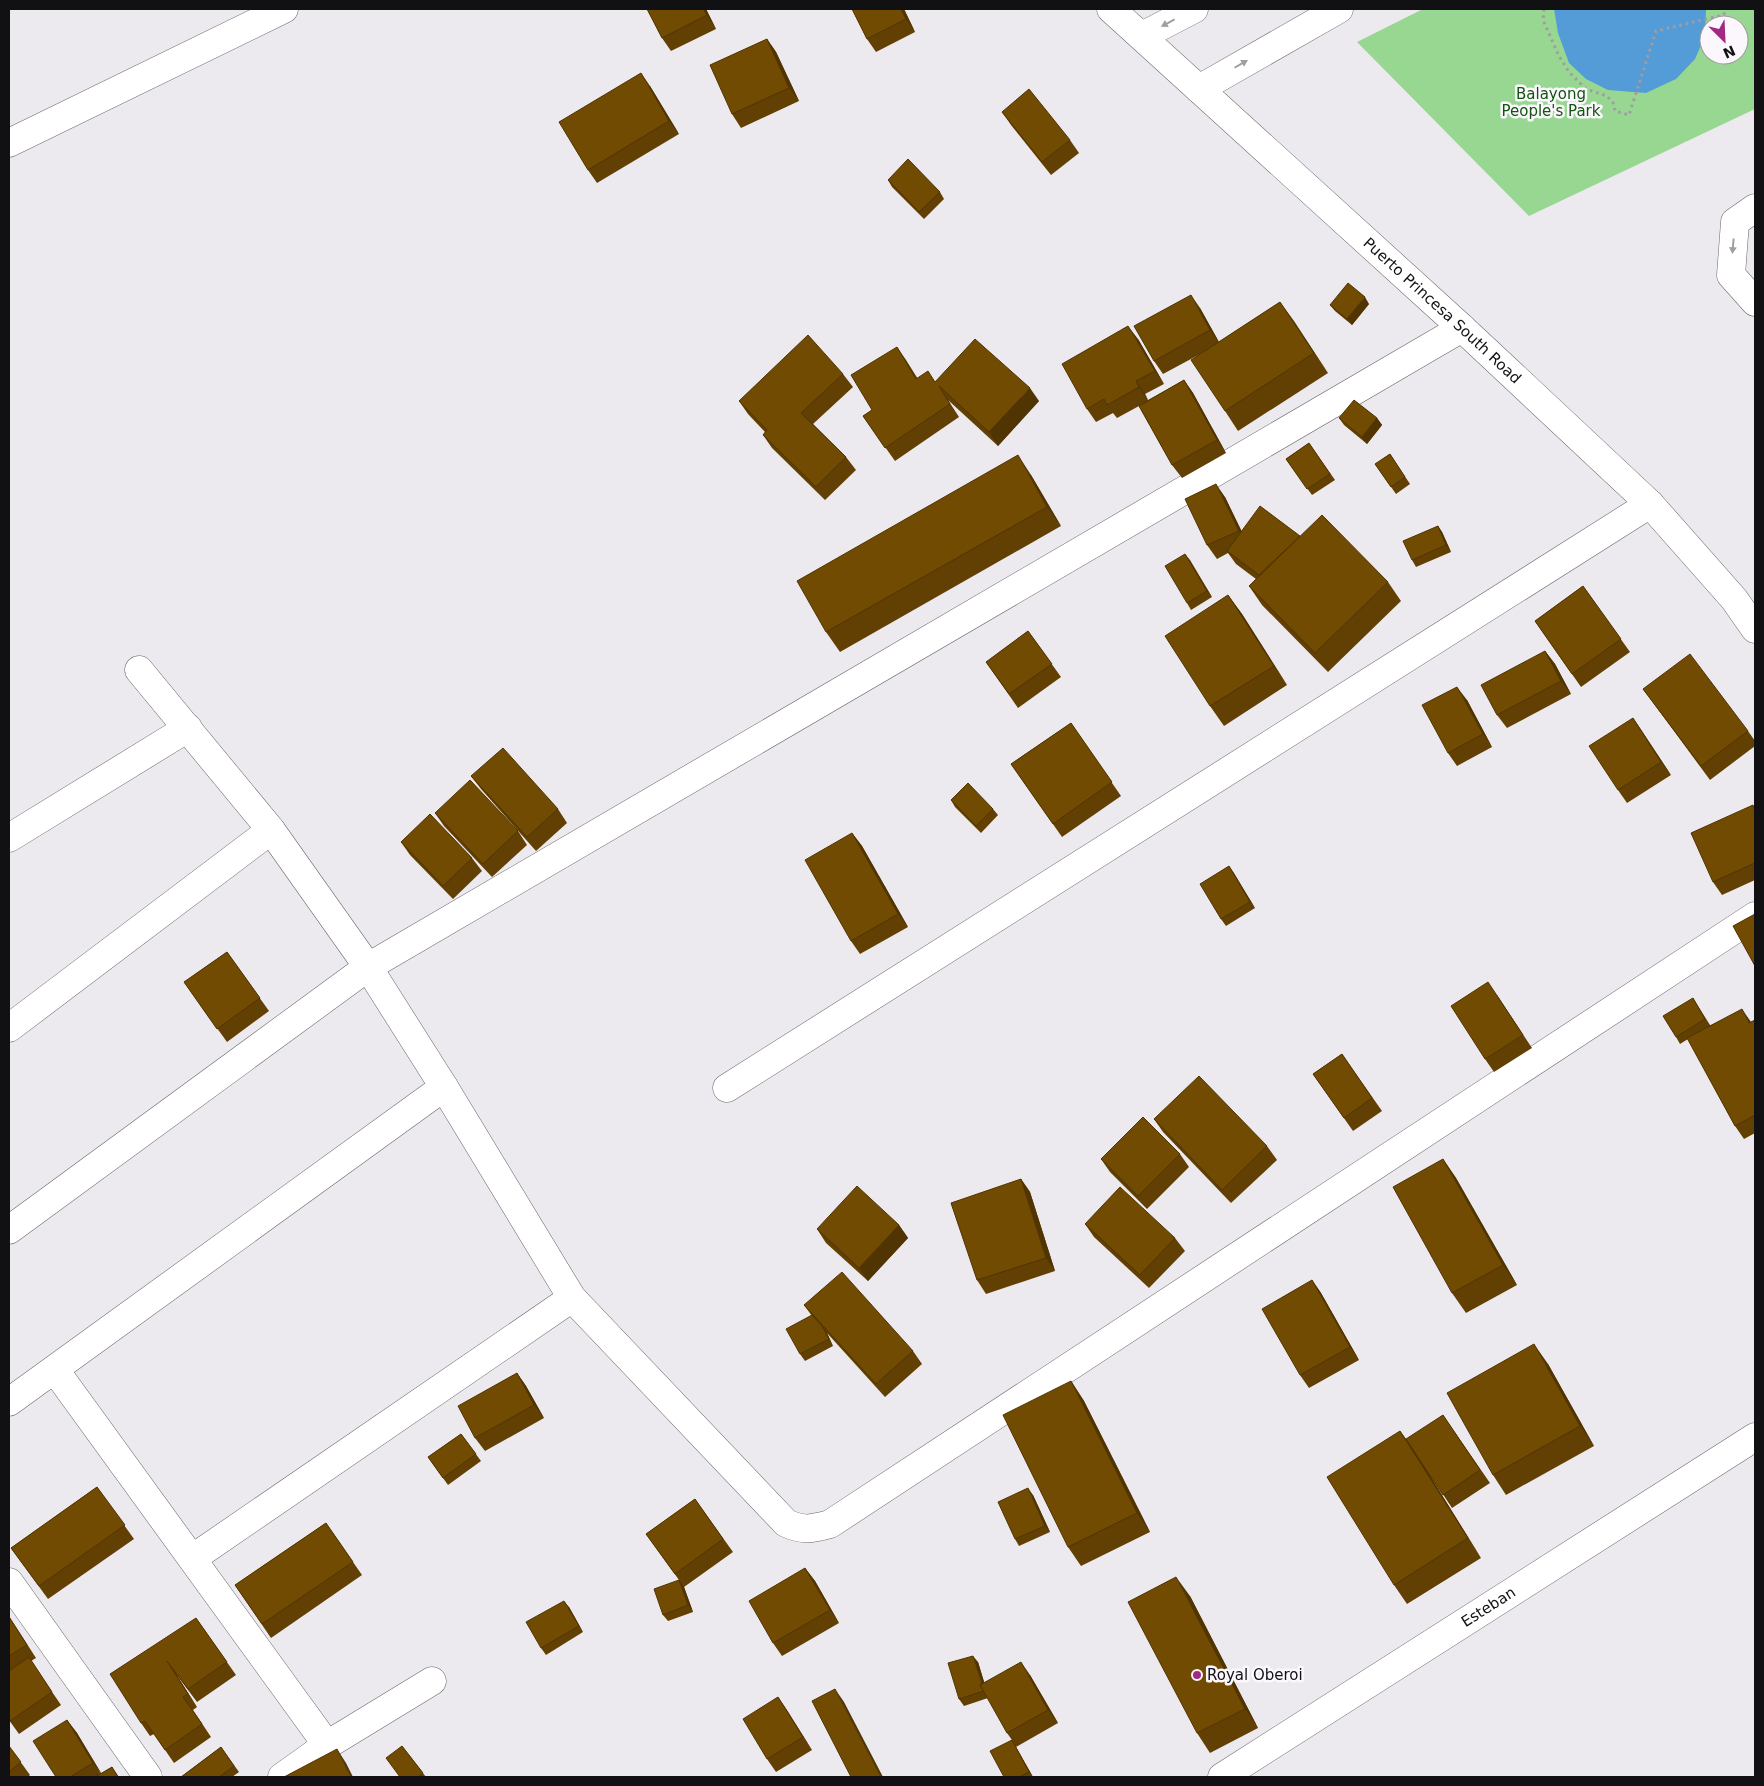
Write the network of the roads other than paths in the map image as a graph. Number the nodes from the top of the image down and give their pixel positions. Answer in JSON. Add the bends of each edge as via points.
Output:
{"nodes":[{"id":1,"x":284,"y":9,"type":"edge"},
{"id":2,"x":1111,"y":9,"type":"edge"},
{"id":3,"x":1194,"y":9,"type":"edge"},
{"id":4,"x":1339,"y":9,"type":"edge"},
{"id":5,"x":1142,"y":36,"type":"junction"},
{"id":6,"x":1199,"y":88,"type":"junction"},
{"id":7,"x":9,"y":143,"type":"edge"},
{"id":8,"x":1755,"y":208,"type":"edge"},
{"id":9,"x":1755,"y":302,"type":"edge"},
{"id":10,"x":1462,"y":328,"type":"junction"},
{"id":11,"x":1650,"y":504,"type":"junction"},
{"id":12,"x":1755,"y":629,"type":"edge"},
{"id":13,"x":140,"y":670,"type":"dead end"},
{"id":14,"x":188,"y":728,"type":"junction"},
{"id":15,"x":271,"y":830,"type":"junction"},
{"id":16,"x":9,"y":838,"type":"edge"},
{"id":17,"x":1755,"y":916,"type":"edge"},
{"id":18,"x":368,"y":967,"type":"junction"},
{"id":19,"x":9,"y":1028,"type":"edge"},
{"id":20,"x":444,"y":1086,"type":"junction"},
{"id":21,"x":727,"y":1088,"type":"dead end"},
{"id":22,"x":9,"y":1230,"type":"edge"},
{"id":23,"x":572,"y":1298,"type":"junction"},
{"id":24,"x":55,"y":1370,"type":"junction"},
{"id":25,"x":9,"y":1402,"type":"edge"},
{"id":26,"x":1755,"y":1437,"type":"edge"},
{"id":27,"x":193,"y":1558,"type":"junction"},
{"id":28,"x":9,"y":1582,"type":"edge"},
{"id":29,"x":432,"y":1682,"type":"dead end"},
{"id":30,"x":327,"y":1745,"type":"junction"},
{"id":31,"x":148,"y":1777,"type":"edge"},
{"id":32,"x":282,"y":1777,"type":"edge"},
{"id":33,"x":1222,"y":1777,"type":"edge"}],
"edges":[{"from":1,"to":7,"type":"street"},
{"from":2,"to":5,"type":"street","name":"Puerto Princesa South Road"},
{"from":3,"to":5,"type":"street","one_way":true},
{"from":6,"to":4,"type":"street","one_way":true},
{"from":5,"to":6,"type":"street","name":"Puerto Princesa South Road"},
{"from":6,"to":10,"type":"street","name":"Puerto Princesa South Road"},
{"from":8,"to":9,"type":"street","one_way":true,"via":[[1735,222],[1731,275]]},
{"from":10,"to":11,"type":"street","name":"Puerto Princesa South Road"},
{"from":10,"to":18,"type":"street"},
{"from":11,"to":12,"type":"street","name":"Puerto Princesa South Road","via":[[1734,599]]},
{"from":11,"to":21,"type":"street"},
{"from":13,"to":14,"type":"street"},
{"from":14,"to":15,"type":"street"},
{"from":14,"to":16,"type":"street"},
{"from":15,"to":18,"type":"street"},
{"from":15,"to":19,"type":"street"},
{"from":17,"to":23,"type":"street","via":[[830,1524],[799,1529],[786,1523]]},
{"from":18,"to":20,"type":"street"},
{"from":18,"to":22,"type":"street"},
{"from":20,"to":23,"type":"street"},
{"from":20,"to":24,"type":"street"},
{"from":23,"to":27,"type":"street"},
{"from":24,"to":25,"type":"street"},
{"from":24,"to":27,"type":"street"},
{"from":26,"to":33,"type":"street","name":"Esteban"},
{"from":27,"to":30,"type":"street"},
{"from":28,"to":31,"type":"street"},
{"from":29,"to":30,"type":"street"},
{"from":30,"to":32,"type":"street"}]}
